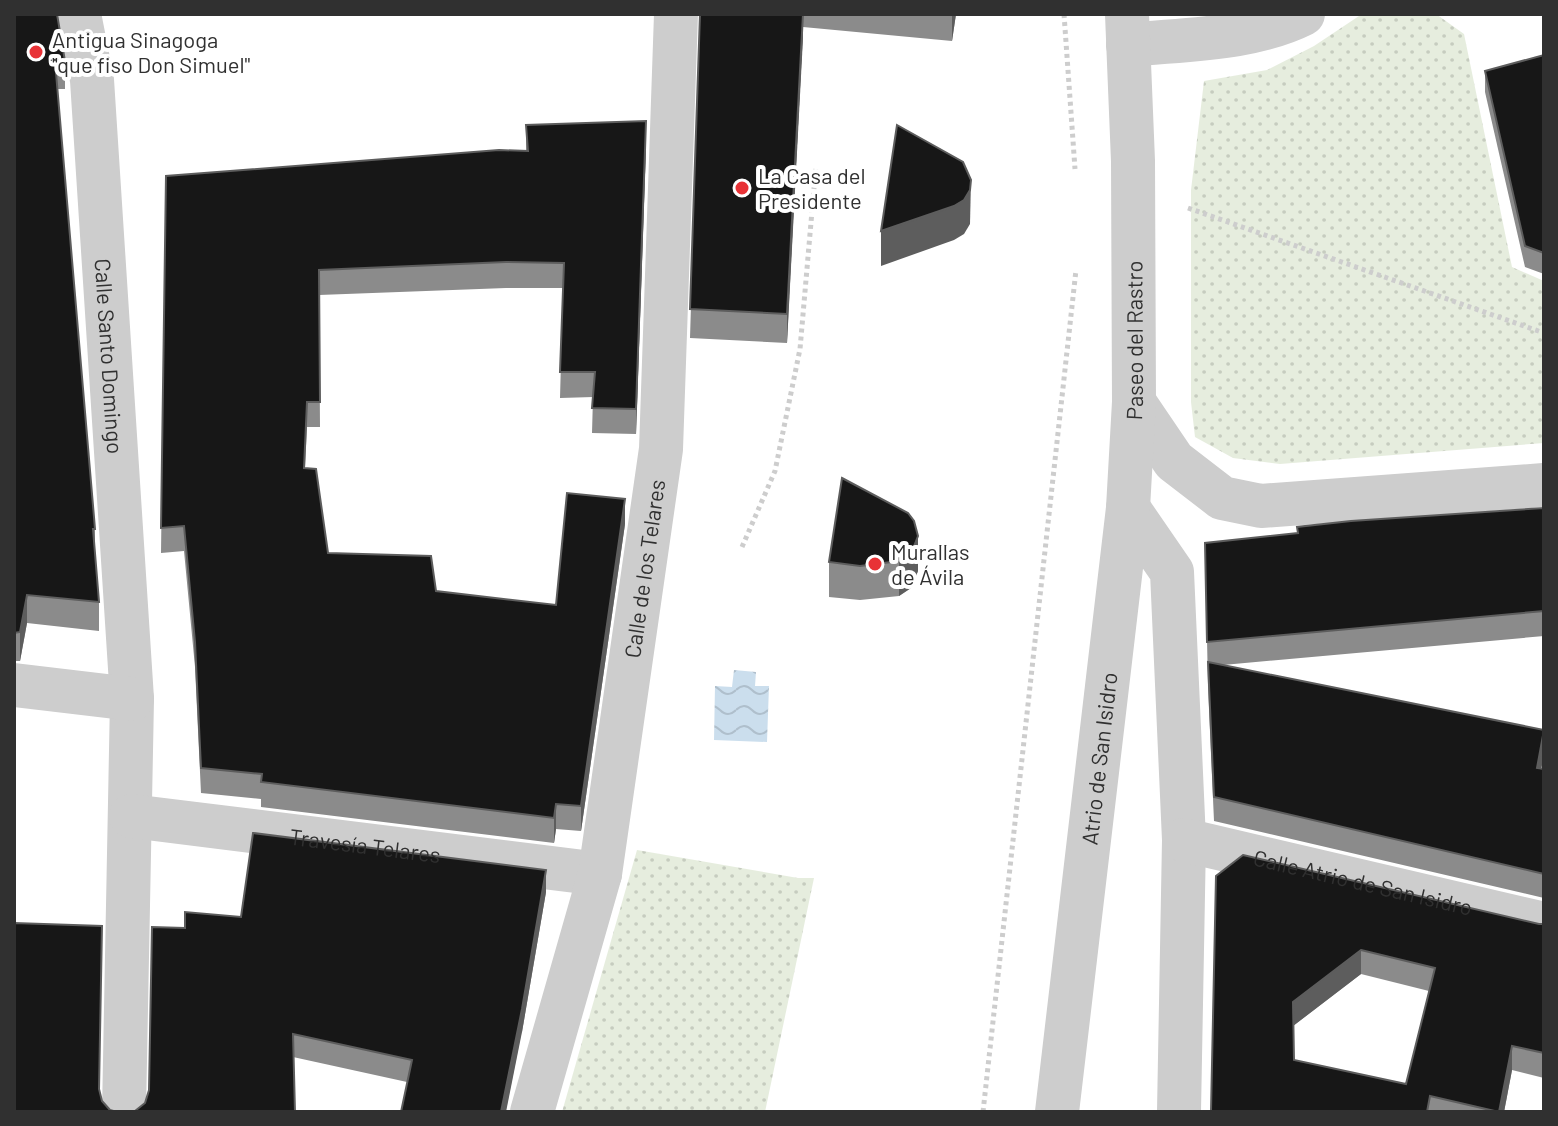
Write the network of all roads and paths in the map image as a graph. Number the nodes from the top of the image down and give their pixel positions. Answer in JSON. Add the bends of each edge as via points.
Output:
{"nodes":[{"id":1,"x":79,"y":14,"type":"edge"},
{"id":2,"x":676,"y":14,"type":"edge"},
{"id":3,"x":1064,"y":14,"type":"edge"},
{"id":4,"x":1303,"y":14,"type":"edge"},
{"id":5,"x":1128,"y":30,"type":"edge"},
{"id":6,"x":816,"y":165,"type":"dead end"},
{"id":7,"x":1076,"y":169,"type":"dead end"},
{"id":8,"x":1176,"y":204,"type":"dead end"},
{"id":9,"x":1077,"y":263,"type":"dead end"},
{"id":10,"x":1544,"y":333,"type":"edge"},
{"id":11,"x":1134,"y":402,"type":"junction"},
{"id":12,"x":1544,"y":485,"type":"edge"},
{"id":13,"x":1128,"y":508,"type":"junction"},
{"id":14,"x":742,"y":547,"type":"dead end"},
{"id":15,"x":14,"y":685,"type":"edge"},
{"id":16,"x":132,"y":699,"type":"junction"},
{"id":17,"x":131,"y":816,"type":"junction"},
{"id":18,"x":1184,"y":840,"type":"junction"},
{"id":19,"x":600,"y":874,"type":"junction"},
{"id":20,"x":1544,"y":924,"type":"edge"},
{"id":21,"x":124,"y":1112,"type":"edge"},
{"id":22,"x":532,"y":1112,"type":"edge"},
{"id":23,"x":983,"y":1112,"type":"edge"},
{"id":24,"x":1057,"y":1112,"type":"edge"},
{"id":25,"x":1179,"y":1112,"type":"edge"}],
"edges":[{"from":1,"to":16,"type":"street","name":"Calle Santo Domingo","via":[[92,80]]},
{"from":2,"to":19,"type":"street","name":"Calle de los Telares","via":[[661,449]]},
{"from":3,"to":7,"type":"path"},
{"from":4,"to":5,"type":"street","via":[[1240,33]]},
{"from":5,"to":11,"type":"street","name":"Paseo del Rastro"},
{"from":6,"to":14,"type":"path","via":[[800,349],[775,471]]},
{"from":8,"to":10,"type":"path"},
{"from":9,"to":23,"type":"path"},
{"from":11,"to":12,"type":"street","name":"Paseo del Rastro","via":[[1174,461],[1222,498],[1235,501],[1261,506]]},
{"from":11,"to":13,"type":"street","name":"Atrio de San Isidro"},
{"from":13,"to":18,"type":"street","via":[[1172,572]]},
{"from":13,"to":24,"type":"street","name":"Atrio de San Isidro"},
{"from":15,"to":16,"type":"street"},
{"from":16,"to":17,"type":"street","name":"Calle Santo Domingo"},
{"from":17,"to":19,"type":"street","name":"Travesía Telares"},
{"from":17,"to":21,"type":"street","name":"Calle Santo Domingo"},
{"from":18,"to":20,"type":"street","name":"Calle Atrio de San Isidro"},
{"from":18,"to":25,"type":"street"},
{"from":19,"to":22,"type":"street","name":"Calle de los Telares"}]}
